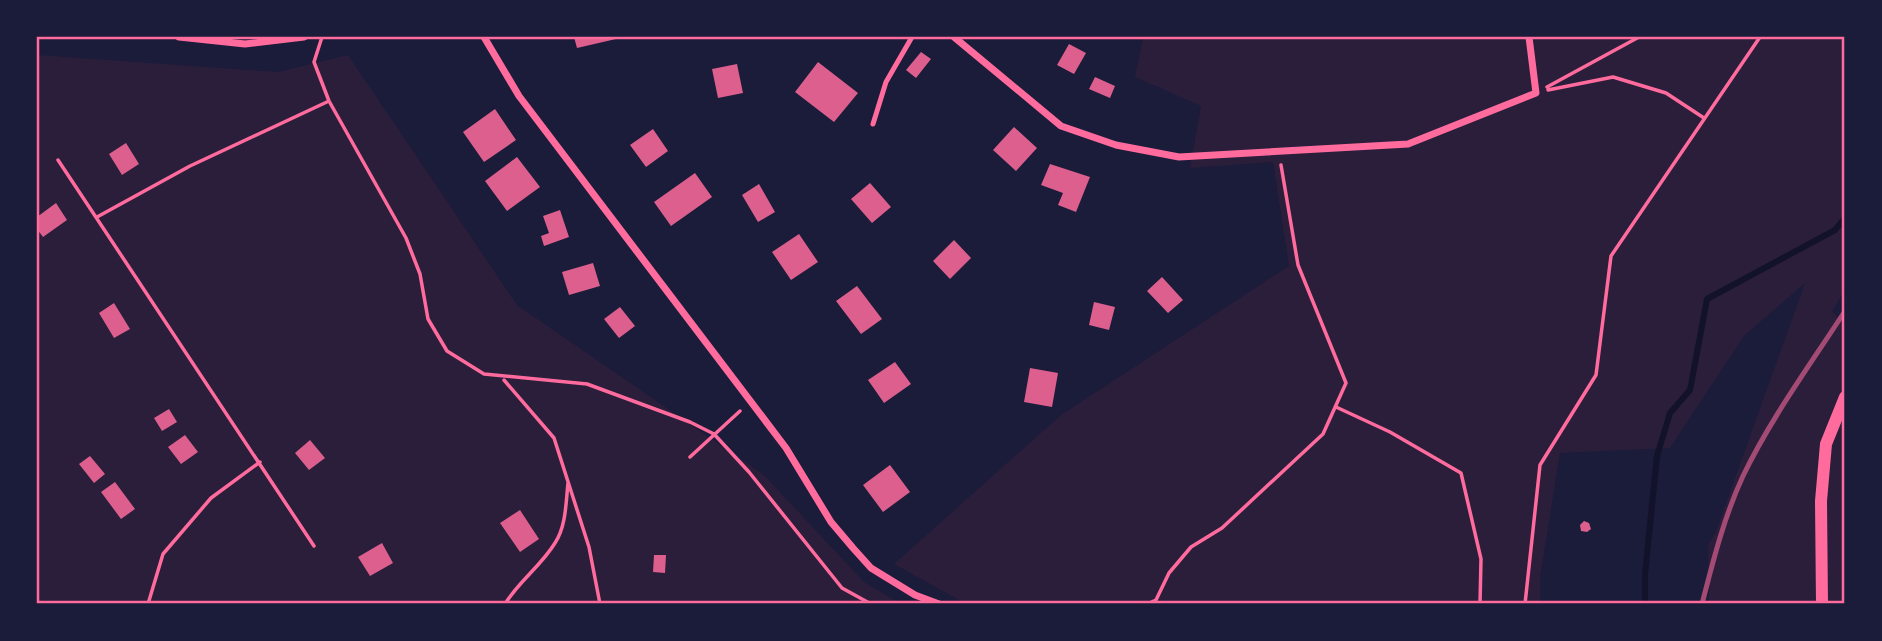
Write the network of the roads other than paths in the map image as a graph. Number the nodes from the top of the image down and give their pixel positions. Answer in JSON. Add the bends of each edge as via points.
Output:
{"nodes":[{"id":1,"x":179,"y":37,"type":"edge"},
{"id":2,"x":304,"y":37,"type":"edge"},
{"id":3,"x":484,"y":37,"type":"edge"},
{"id":4,"x":912,"y":37,"type":"edge"},
{"id":5,"x":954,"y":37,"type":"edge"},
{"id":6,"x":1529,"y":37,"type":"edge"},
{"id":7,"x":284,"y":39,"type":"edge"},
{"id":8,"x":873,"y":124,"type":"dead end"},
{"id":9,"x":1845,"y":397,"type":"edge"},
{"id":10,"x":939,"y":604,"type":"edge"},
{"id":11,"x":1822,"y":604,"type":"edge"}],
"edges":[{"from":1,"to":7,"type":"street","via":[[245,44]]},
{"from":2,"to":7,"type":"street"},
{"from":3,"to":10,"type":"street","via":[[519,96],[786,448],[831,522],[871,568]]},
{"from":4,"to":8,"type":"lane","via":[[886,82]]},
{"from":5,"to":6,"type":"street","via":[[1061,125],[1116,145],[1179,157],[1408,144],[1536,93]]},
{"from":9,"to":11,"type":"street","via":[[1826,444],[1821,501]]}]}
